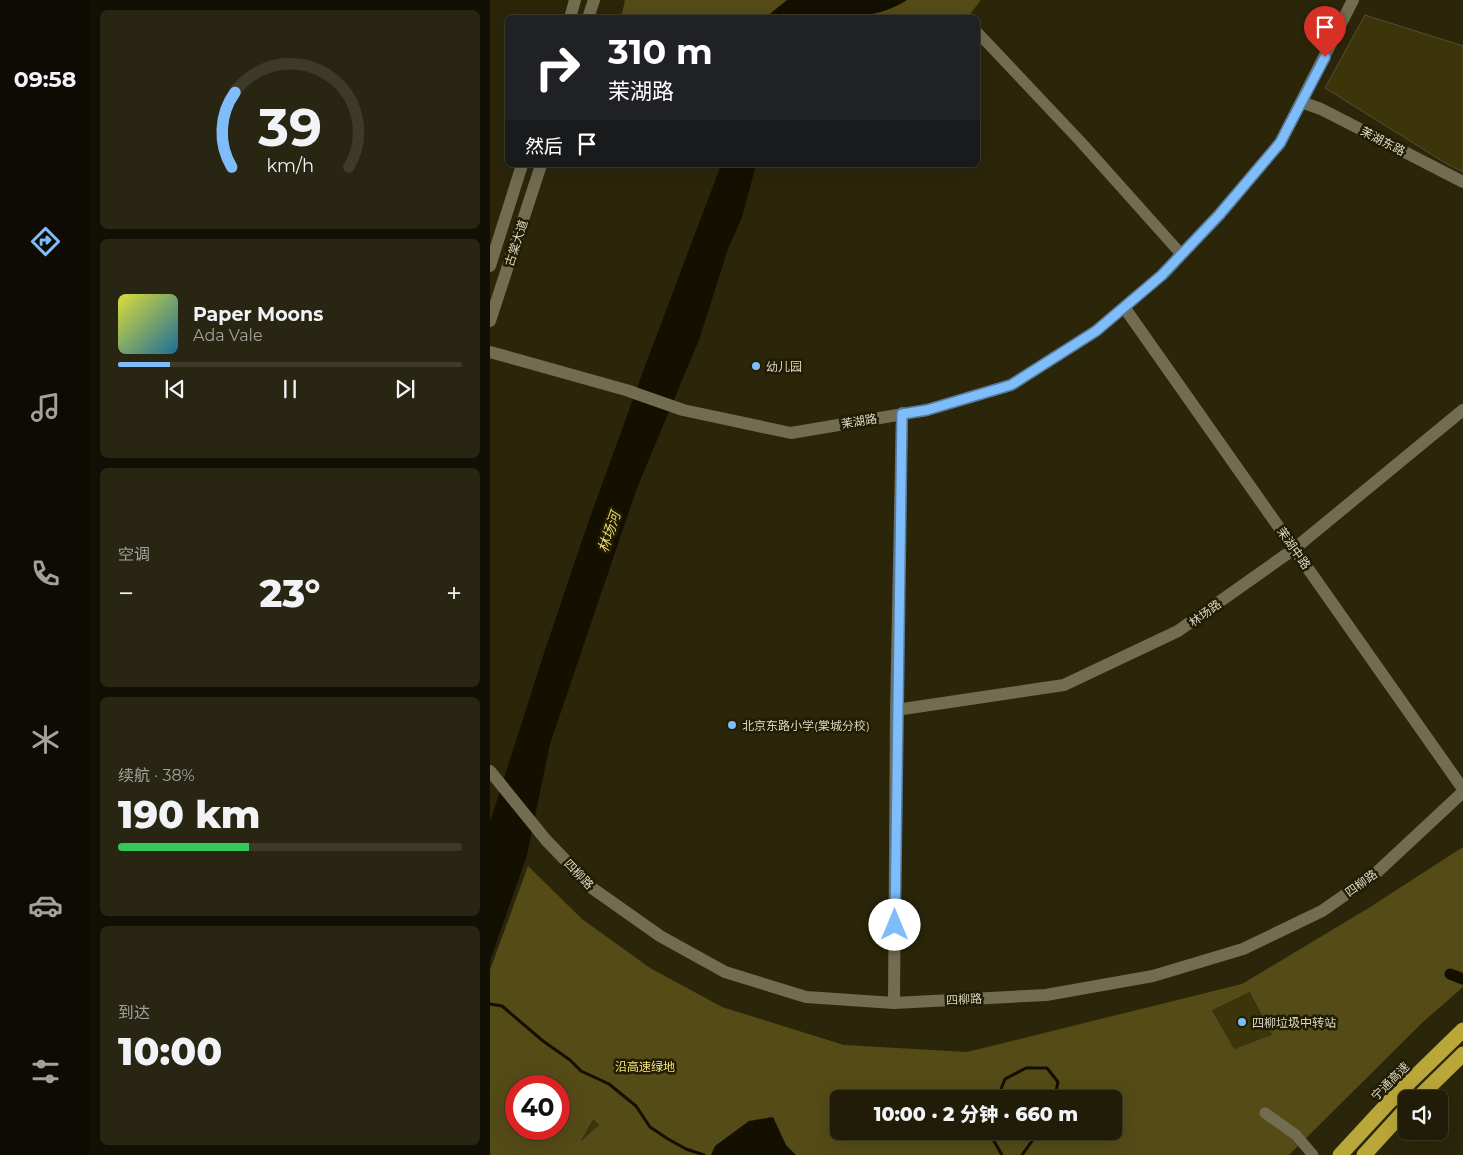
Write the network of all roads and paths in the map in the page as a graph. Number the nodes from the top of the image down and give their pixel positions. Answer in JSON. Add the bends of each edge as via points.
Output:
{"nodes":[{"id":1,"x":575,"y":0,"type":"edge"},
{"id":2,"x":594,"y":0,"type":"edge"},
{"id":3,"x":1353,"y":0,"type":"edge"},
{"id":4,"x":571,"y":15,"type":"edge"},
{"id":5,"x":589,"y":15,"type":"edge"},
{"id":6,"x":980,"y":35,"type":"edge"},
{"id":7,"x":1301,"y":102,"type":"junction"},
{"id":8,"x":521,"y":167,"type":"edge"},
{"id":9,"x":540,"y":167,"type":"edge"},
{"id":10,"x":1463,"y":182,"type":"edge"},
{"id":11,"x":1181,"y":254,"type":"junction"},
{"id":12,"x":490,"y":266,"type":"edge"},
{"id":13,"x":1124,"y":307,"type":"junction"},
{"id":14,"x":490,"y":321,"type":"edge"},
{"id":15,"x":490,"y":352,"type":"edge"},
{"id":16,"x":1463,"y":410,"type":"edge"},
{"id":17,"x":902,"y":414,"type":"junction"},
{"id":18,"x":1294,"y":548,"type":"junction"},
{"id":19,"x":896,"y":710,"type":"junction"},
{"id":20,"x":494,"y":775,"type":"edge"},
{"id":21,"x":1463,"y":791,"type":"edge"},
{"id":22,"x":894,"y":1003,"type":"junction"},
{"id":23,"x":1463,"y":1030,"type":"edge"},
{"id":24,"x":1463,"y":1054,"type":"edge"},
{"id":25,"x":1426,"y":1090,"type":"edge"},
{"id":26,"x":1265,"y":1114,"type":"dead end"},
{"id":27,"x":1398,"y":1118,"type":"edge"},
{"id":28,"x":1313,"y":1155,"type":"edge"},
{"id":29,"x":1340,"y":1155,"type":"edge"},
{"id":30,"x":1364,"y":1155,"type":"edge"}],
"edges":[{"from":1,"to":4,"type":"street"},
{"from":2,"to":5,"type":"street"},
{"from":3,"to":7,"type":"street","name":"茉湖路"},
{"from":6,"to":11,"type":"street"},
{"from":7,"to":10,"type":"street","name":"茉湖东路","via":[[1321,109]]},
{"from":7,"to":11,"type":"street","name":"茉湖路","via":[[1280,143]]},
{"from":8,"to":12,"type":"street","name":"古棠大道"},
{"from":9,"to":14,"type":"street","name":"古棠大道"},
{"from":11,"to":13,"type":"street","name":"茉湖路"},
{"from":13,"to":17,"type":"street","name":"茉湖路","via":[[1096,331],[1011,385],[927,410]]},
{"from":13,"to":18,"type":"street","name":"茉湖中路"},
{"from":15,"to":17,"type":"street","name":"茉湖路","via":[[626,390],[683,410],[791,433]]},
{"from":16,"to":18,"type":"street","name":"林场路"},
{"from":17,"to":19,"type":"street"},
{"from":18,"to":19,"type":"street","name":"林场路","via":[[1178,632],[1064,685]]},
{"from":18,"to":21,"type":"street","name":"茉湖中路"},
{"from":19,"to":22,"type":"street"},
{"from":20,"to":22,"type":"street","name":"四柳路","via":[[546,840],[592,888],[660,936],[725,972],[806,997]]},
{"from":21,"to":22,"type":"street","name":"四柳路","via":[[1376,874],[1322,912],[1243,949],[1153,976],[1046,995]]},
{"from":23,"to":29,"type":"highway","name":"宁通高速"},
{"from":24,"to":25,"type":"highway"},
{"from":26,"to":28,"type":"street","via":[[1296,1136]]},
{"from":27,"to":30,"type":"highway"}]}
